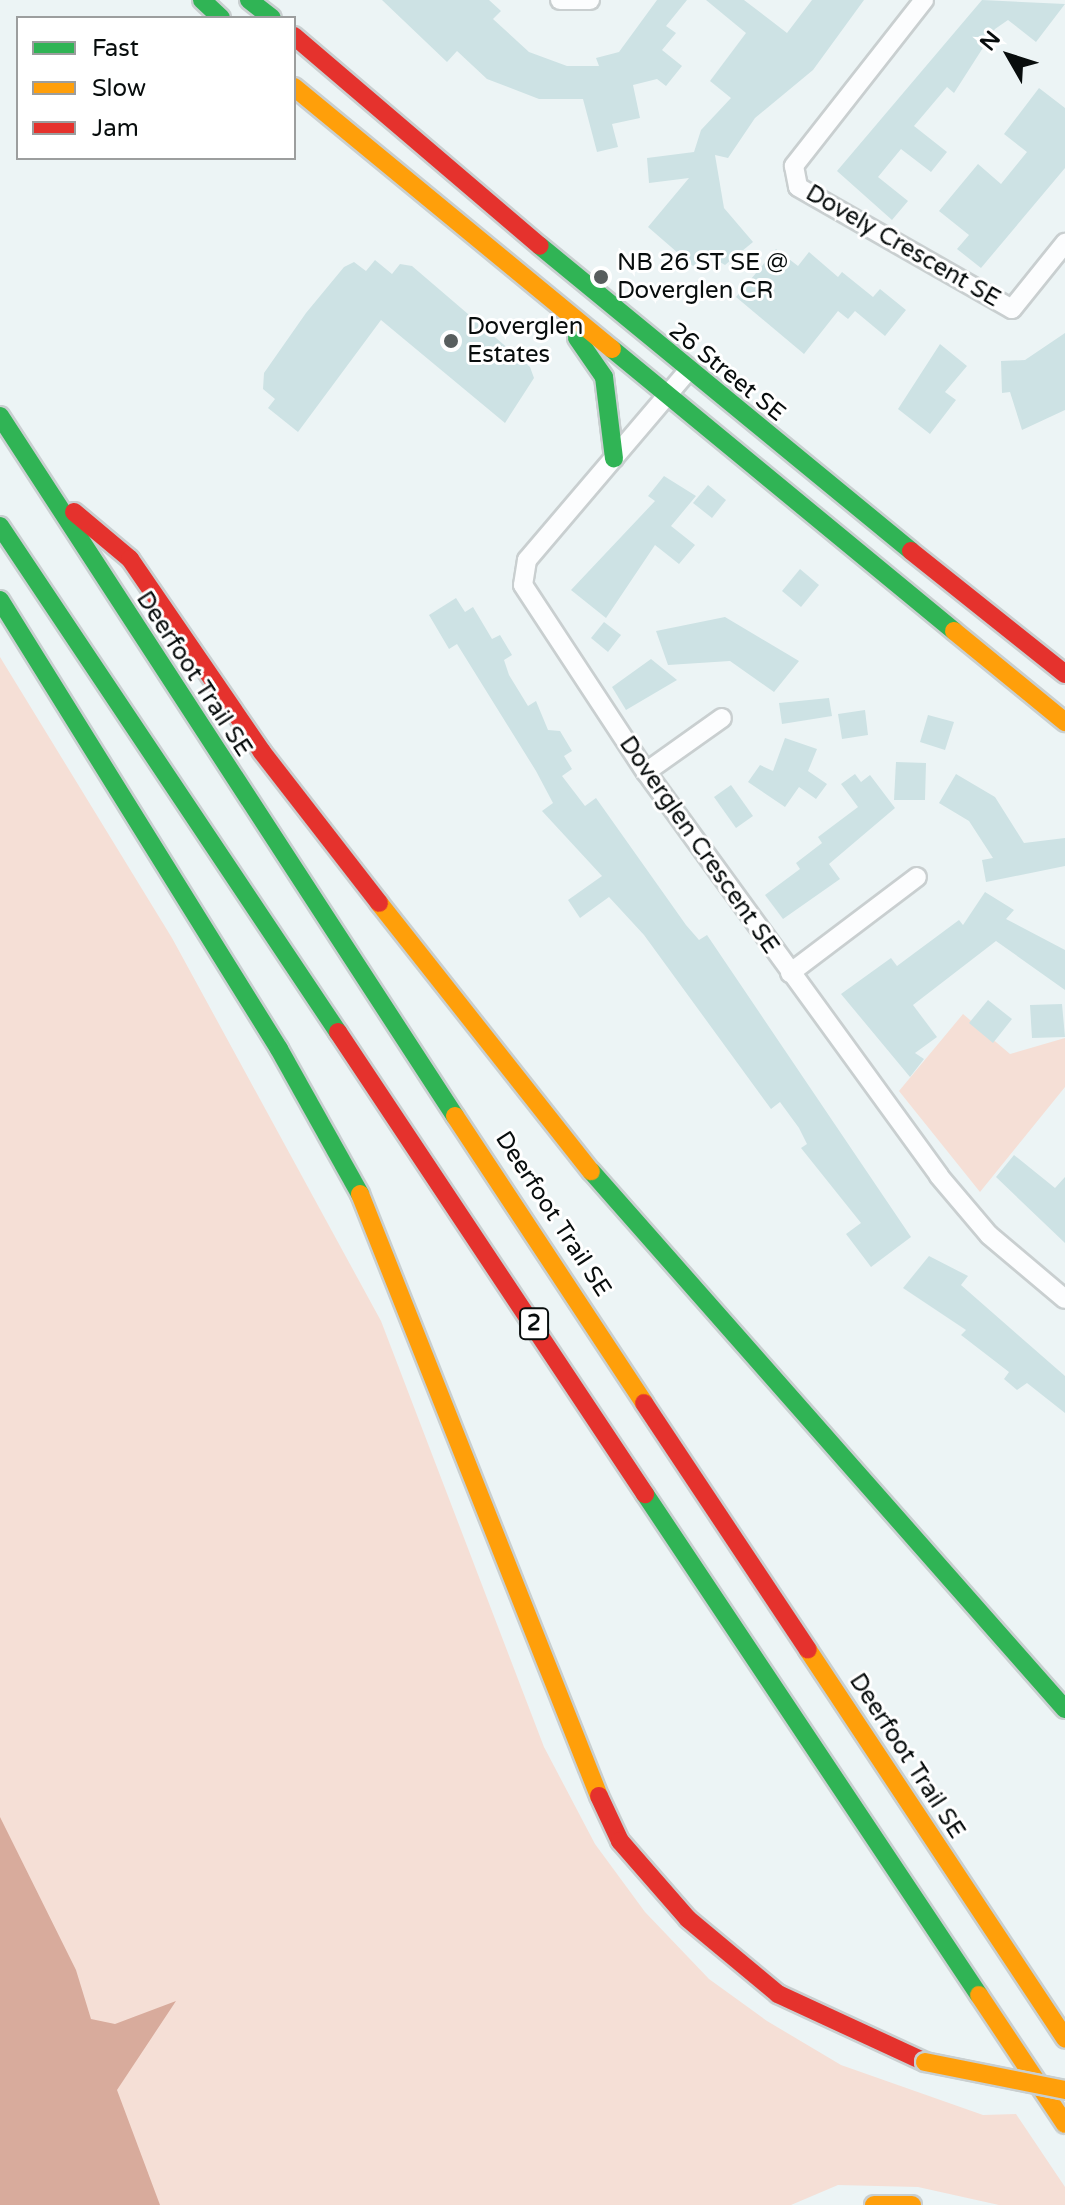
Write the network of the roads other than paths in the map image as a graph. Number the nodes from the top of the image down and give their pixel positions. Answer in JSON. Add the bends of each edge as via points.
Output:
{"nodes":[{"id":1,"x":202,"y":0,"type":"edge"},
{"id":2,"x":249,"y":0,"type":"edge"},
{"id":3,"x":560,"y":0,"type":"edge"},
{"id":4,"x":590,"y":0,"type":"edge"},
{"id":5,"x":924,"y":0,"type":"edge"},
{"id":6,"x":219,"y":16,"type":"edge"},
{"id":7,"x":269,"y":16,"type":"edge"},
{"id":8,"x":296,"y":38,"type":"edge"},
{"id":9,"x":296,"y":89,"type":"edge"},
{"id":10,"x":1065,"y":243,"type":"edge"},
{"id":11,"x":559,"y":312,"type":"junction"},
{"id":12,"x":687,"y":372,"type":"junction"},
{"id":13,"x":665,"y":399,"type":"junction"},
{"id":14,"x":0,"y":416,"type":"edge"},
{"id":15,"x":614,"y":458,"type":"junction"},
{"id":16,"x":53,"y":494,"type":"junction"},
{"id":17,"x":0,"y":526,"type":"edge"},
{"id":18,"x":0,"y":600,"type":"edge"},
{"id":19,"x":1065,"y":674,"type":"edge"},
{"id":20,"x":722,"y":718,"type":"dead end"},
{"id":21,"x":1065,"y":722,"type":"edge"},
{"id":22,"x":646,"y":772,"type":"junction"},
{"id":23,"x":917,"y":877,"type":"dead end"},
{"id":24,"x":790,"y":973,"type":"junction"},
{"id":25,"x":1065,"y":1299,"type":"edge"},
{"id":26,"x":1065,"y":1709,"type":"edge"},
{"id":27,"x":1065,"y":2039,"type":"edge"},
{"id":28,"x":1065,"y":2090,"type":"edge"},
{"id":29,"x":1065,"y":2124,"type":"edge"},
{"id":30,"x":874,"y":2205,"type":"edge"},
{"id":31,"x":912,"y":2205,"type":"edge"}],
"edges":[{"from":1,"to":6,"type":"main road"},
{"from":2,"to":7,"type":"main road"},
{"from":3,"to":4,"type":"street"},
{"from":5,"to":10,"type":"street","name":"Dovely Crescent SE","via":[[794,166],[798,187],[1012,309]]},
{"from":8,"to":12,"type":"main road","name":"26 Street SE"},
{"from":9,"to":11,"type":"main road"},
{"from":11,"to":13,"type":"main road"},
{"from":11,"to":15,"type":"main road","via":[[604,377]]},
{"from":12,"to":13,"type":"street","name":"Doverglen Crescent SE"},
{"from":12,"to":19,"type":"main road","name":"26 Street SE"},
{"from":13,"to":15,"type":"street","name":"Doverglen Crescent SE"},
{"from":13,"to":21,"type":"main road"},
{"from":14,"to":16,"type":"main road","name":"Deerfoot Trail SE","number":"2"},
{"from":15,"to":22,"type":"street","name":"Doverglen Crescent SE","via":[[527,560],[523,585]]},
{"from":16,"to":26,"type":"main road","via":[[130,559],[262,752],[553,1128]]},
{"from":16,"to":27,"type":"main road","name":"Deerfoot Trail SE","number":"2","via":[[185,708]]},
{"from":17,"to":29,"type":"main road","number":"2"},
{"from":18,"to":28,"type":"main road","bridge":true,"via":[[279,1049],[376,1224],[554,1697],[620,1841],[688,1919],[778,1994],[925,2062]]},
{"from":20,"to":22,"type":"street"},
{"from":22,"to":24,"type":"street","name":"Doverglen Crescent SE"},
{"from":23,"to":24,"type":"street"},
{"from":24,"to":25,"type":"street","name":"Doverglen Crescent SE","via":[[939,1176],[989,1235]]},
{"from":30,"to":31,"type":"main road"}]}
